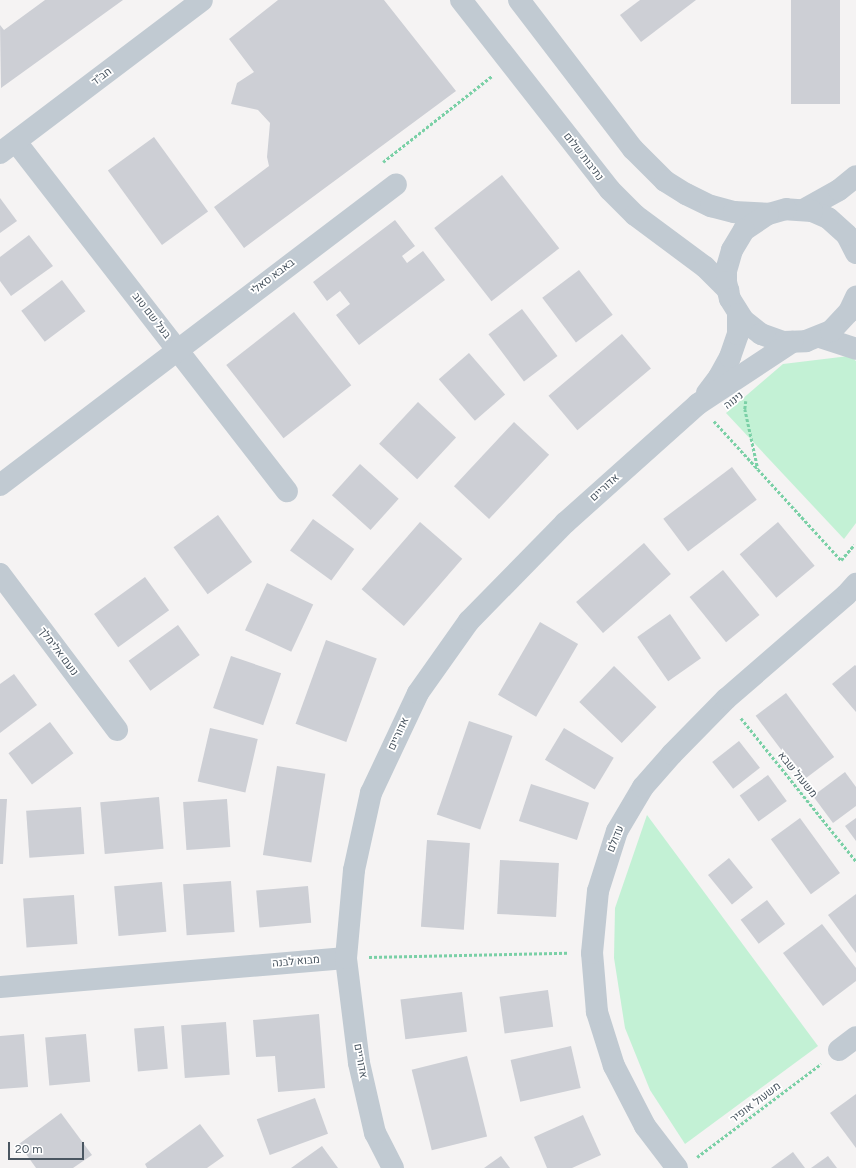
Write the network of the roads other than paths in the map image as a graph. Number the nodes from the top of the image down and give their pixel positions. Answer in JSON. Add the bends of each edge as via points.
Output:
{"nodes":[{"id":1,"x":202,"y":0,"type":"edge"},
{"id":2,"x":461,"y":0,"type":"edge"},
{"id":3,"x":519,"y":0,"type":"edge"},
{"id":4,"x":8,"y":148,"type":"edge"},
{"id":5,"x":856,"y":176,"type":"edge"},
{"id":6,"x":396,"y":184,"type":"road end"},
{"id":7,"x":803,"y":210,"type":"junction"},
{"id":8,"x":768,"y":214,"type":"junction"},
{"id":9,"x":856,"y":250,"type":"edge"},
{"id":10,"x":728,"y":290,"type":"junction"},
{"id":11,"x":856,"y":300,"type":"edge"},
{"id":12,"x":738,"y":314,"type":"junction"},
{"id":13,"x":820,"y":336,"type":"junction"},
{"id":14,"x":792,"y":342,"type":"junction"},
{"id":15,"x":856,"y":349,"type":"edge"},
{"id":16,"x":178,"y":350,"type":"junction"},
{"id":17,"x":705,"y":411,"type":"junction"},
{"id":18,"x":0,"y":485,"type":"edge"},
{"id":19,"x":287,"y":491,"type":"dead end"},
{"id":20,"x":0,"y":574,"type":"edge"},
{"id":21,"x":853,"y":595,"type":"edge"},
{"id":22,"x":117,"y":730,"type":"dead end"},
{"id":23,"x":346,"y":958,"type":"junction"},
{"id":24,"x":0,"y":986,"type":"edge"},
{"id":25,"x":686,"y":1163,"type":"edge"},
{"id":26,"x":393,"y":1168,"type":"edge"}],
"edges":[{"from":1,"to":4,"type":"street","name":"חב\"ד"},
{"from":2,"to":10,"type":"street","name":"נתיבות שלום","via":[[610,190],[635,215],[705,267]]},
{"from":3,"to":8,"type":"street","via":[[633,149],[660,176],[686,194],[712,206],[734,212]]},
{"from":4,"to":16,"type":"street","name":"בעל שם טוב"},
{"from":5,"to":7,"type":"street","via":[[839,190]]},
{"from":6,"to":16,"type":"street","name":"באבא סאלי"},
{"from":7,"to":8,"type":"street","via":[[786,209]]},
{"from":7,"to":9,"type":"street","via":[[820,214],[835,223],[847,235]]},
{"from":8,"to":10,"type":"street","via":[[744,230],[734,244],[726,271]]},
{"from":10,"to":12,"type":"street"},
{"from":11,"to":13,"type":"street","via":[[841,322]]},
{"from":12,"to":14,"type":"street","via":[[761,334],[776,340]]},
{"from":12,"to":17,"type":"street","name":"אדוריים","via":[[738,334]]},
{"from":13,"to":14,"type":"street"},
{"from":13,"to":15,"type":"street"},
{"from":14,"to":17,"type":"street","name":"אדוריים"},
{"from":16,"to":18,"type":"street","name":"באבא סאלי"},
{"from":16,"to":19,"type":"street","name":"בעל שם טוב"},
{"from":17,"to":23,"type":"street","name":"אדוריים","via":[[565,523],[469,621],[418,693],[371,793],[354,870]]},
{"from":20,"to":22,"type":"street","name":"נועם אלימלך"},
{"from":21,"to":25,"type":"street","name":"עדולם","via":[[726,699],[672,754],[644,787],[617,831],[598,891],[592,952],[597,1012],[614,1066],[645,1126]]},
{"from":23,"to":24,"type":"street","name":"מבוא לבנה"},
{"from":23,"to":26,"type":"street","name":"אדוריים","via":[[359,1063],[375,1134]]}]}
